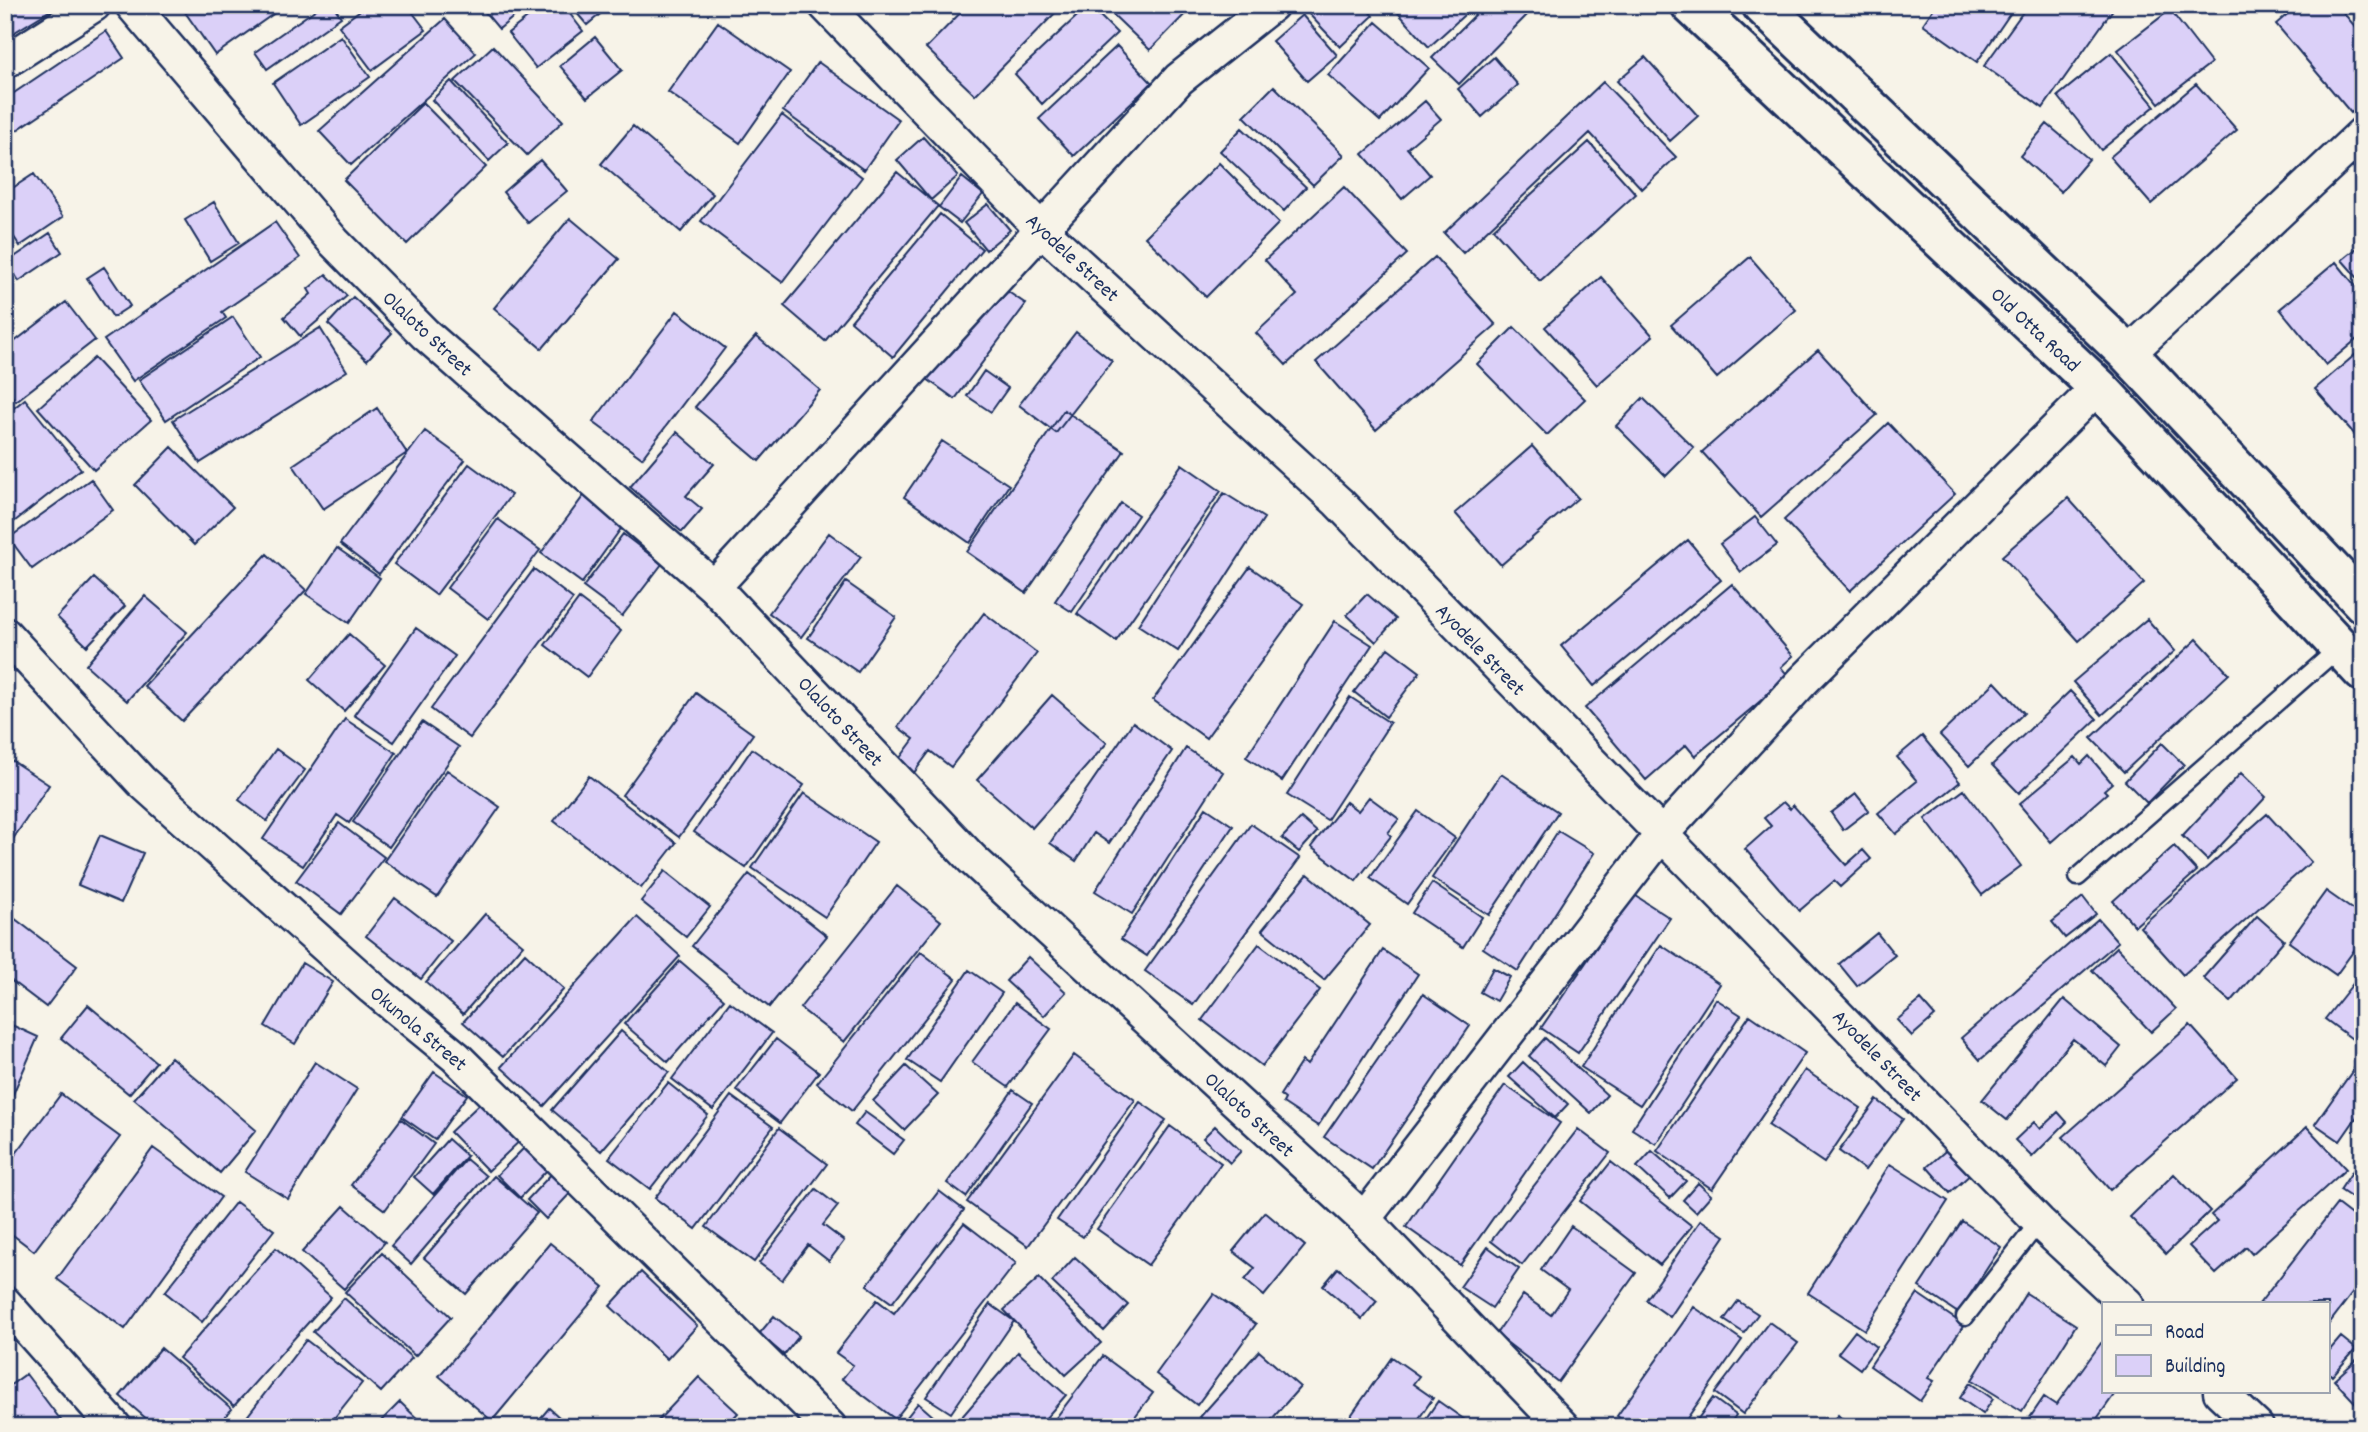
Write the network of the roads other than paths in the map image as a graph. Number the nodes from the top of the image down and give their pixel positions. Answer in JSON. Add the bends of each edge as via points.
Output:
{"nodes":[{"id":1,"x":94,"y":5,"type":"edge"},
{"id":2,"x":132,"y":5,"type":"edge"},
{"id":3,"x":825,"y":5,"type":"edge"},
{"id":4,"x":1272,"y":5,"type":"edge"},
{"id":5,"x":1690,"y":5,"type":"edge"},
{"id":6,"x":1762,"y":5,"type":"edge"},
{"id":7,"x":5,"y":62,"type":"edge"},
{"id":8,"x":2363,"y":133,"type":"edge"},
{"id":9,"x":1043,"y":231,"type":"junction"},
{"id":10,"x":2128,"y":354,"type":"junction"},
{"id":11,"x":2098,"y":387,"type":"junction"},
{"id":12,"x":714,"y":587,"type":"junction"},
{"id":13,"x":2363,"y":603,"type":"edge"},
{"id":14,"x":5,"y":634,"type":"edge"},
{"id":15,"x":2351,"y":659,"type":"edge"},
{"id":16,"x":1662,"y":834,"type":"junction"},
{"id":17,"x":2078,"y":877,"type":"dead end"},
{"id":18,"x":1364,"y":1219,"type":"junction"},
{"id":19,"x":2039,"y":1222,"type":"junction"},
{"id":20,"x":2125,"y":1302,"type":"edge"},
{"id":21,"x":5,"y":1303,"type":"edge"},
{"id":22,"x":1965,"y":1317,"type":"dead end"},
{"id":23,"x":2222,"y":1394,"type":"edge"},
{"id":24,"x":115,"y":1427,"type":"edge"},
{"id":25,"x":830,"y":1427,"type":"edge"},
{"id":26,"x":1563,"y":1427,"type":"edge"},
{"id":27,"x":2257,"y":1427,"type":"edge"}],
"edges":[{"from":1,"to":7,"type":"street"},
{"from":2,"to":12,"type":"street","name":"Olaloto Street","via":[[334,243],[425,334]]},
{"from":3,"to":9,"type":"street","name":"Ayodele Street"},
{"from":4,"to":9,"type":"street","via":[[1179,79]]},
{"from":5,"to":11,"type":"street","name":"Old Otta Road"},
{"from":6,"to":10,"type":"street"},
{"from":8,"to":10,"type":"street"},
{"from":9,"to":12,"type":"street"},
{"from":9,"to":16,"type":"street","name":"Ayodele Street","via":[[1338,502]]},
{"from":10,"to":13,"type":"street"},
{"from":11,"to":15,"type":"street","name":"Old Otta Road"},
{"from":11,"to":16,"type":"street","via":[[1803,681]]},
{"from":12,"to":18,"type":"street","name":"Olaloto Street","via":[[972,859]]},
{"from":14,"to":25,"type":"street","name":"Okunola Street","via":[[142,782],[456,1057]]},
{"from":15,"to":17,"type":"lane"},
{"from":16,"to":18,"type":"street"},
{"from":16,"to":19,"type":"street","name":"Ayodele Street"},
{"from":18,"to":26,"type":"street","name":"Olaloto Street"},
{"from":19,"to":20,"type":"street","name":"Ayodele Street"},
{"from":19,"to":22,"type":"lane"},
{"from":21,"to":24,"type":"street"},
{"from":23,"to":27,"type":"street"}]}
